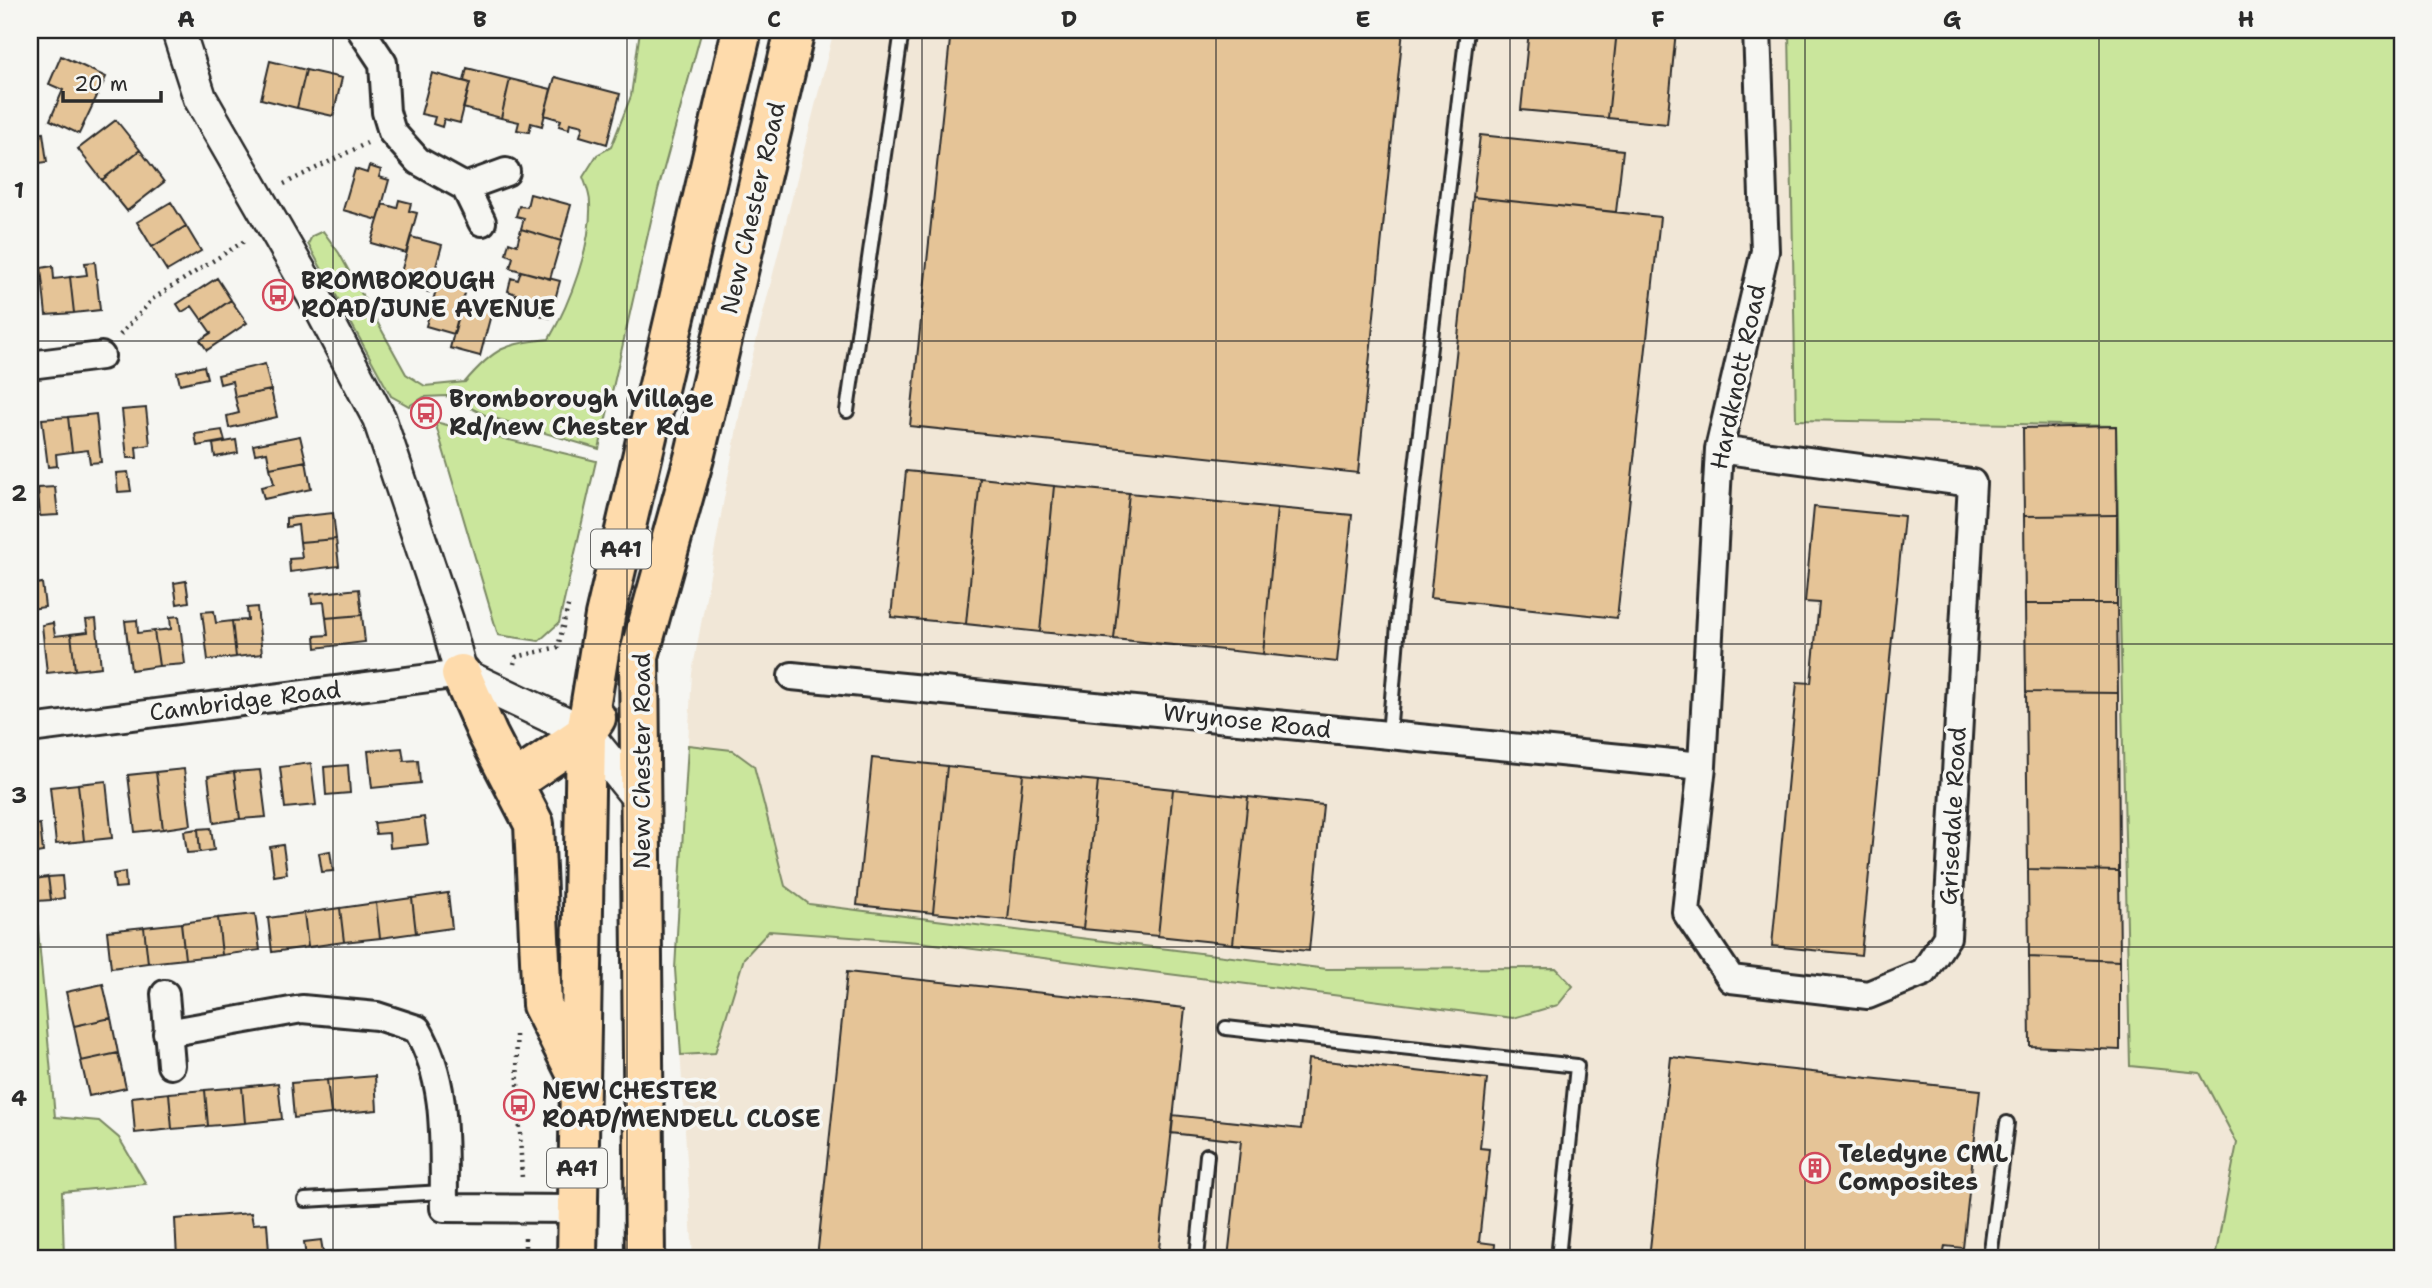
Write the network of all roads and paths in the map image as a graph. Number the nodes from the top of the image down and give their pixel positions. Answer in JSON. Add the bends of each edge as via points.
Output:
{"nodes":[{"id":1,"x":178,"y":30,"type":"edge"},
{"id":2,"x":361,"y":30,"type":"edge"},
{"id":3,"x":742,"y":30,"type":"edge"},
{"id":4,"x":752,"y":30,"type":"edge"},
{"id":5,"x":795,"y":30,"type":"edge"},
{"id":6,"x":902,"y":30,"type":"edge"},
{"id":7,"x":1467,"y":30,"type":"edge"},
{"id":8,"x":1757,"y":30,"type":"edge"},
{"id":9,"x":392,"y":132,"type":"junction"},
{"id":10,"x":506,"y":172,"type":"dead end"},
{"id":11,"x":465,"y":187,"type":"junction"},
{"id":12,"x":255,"y":198,"type":"junction"},
{"id":13,"x":700,"y":209,"type":"junction"},
{"id":14,"x":482,"y":222,"type":"dead end"},
{"id":15,"x":271,"y":226,"type":"junction"},
{"id":16,"x":101,"y":356,"type":"joint"},
{"id":17,"x":30,"y":365,"type":"edge"},
{"id":18,"x":847,"y":411,"type":"dead end"},
{"id":19,"x":1719,"y":449,"type":"junction"},
{"id":20,"x":639,"y":656,"type":"junction"},
{"id":21,"x":461,"y":674,"type":"junction"},
{"id":22,"x":792,"y":676,"type":"dead end"},
{"id":23,"x":30,"y":729,"type":"edge"},
{"id":24,"x":586,"y":733,"type":"junction"},
{"id":25,"x":1389,"y":735,"type":"junction"},
{"id":26,"x":1702,"y":766,"type":"junction"},
{"id":27,"x":513,"y":783,"type":"junction"},
{"id":28,"x":640,"y":800,"type":"junction"},
{"id":29,"x":165,"y":994,"type":"dead end"},
{"id":30,"x":1226,"y":1028,"type":"dead end"},
{"id":31,"x":167,"y":1033,"type":"junction"},
{"id":32,"x":171,"y":1065,"type":"dead end"},
{"id":33,"x":579,"y":1078,"type":"junction"},
{"id":34,"x":2007,"y":1123,"type":"dead end"},
{"id":35,"x":1208,"y":1155,"type":"dead end"},
{"id":36,"x":443,"y":1192,"type":"junction"},
{"id":37,"x":305,"y":1200,"type":"dead end"},
{"id":38,"x":576,"y":1209,"type":"junction"},
{"id":39,"x":577,"y":1258,"type":"edge"},
{"id":40,"x":645,"y":1258,"type":"edge"},
{"id":41,"x":1197,"y":1258,"type":"edge"},
{"id":42,"x":1558,"y":1258,"type":"edge"},
{"id":43,"x":1990,"y":1258,"type":"edge"}],
"edges":[{"from":1,"to":12,"type":"street","via":[[200,98]]},
{"from":2,"to":9,"type":"street","via":[[383,64]]},
{"from":3,"to":13,"type":"highway","name":"New Chester Road","number":"A41"},
{"from":4,"to":13,"type":"street"},
{"from":5,"to":20,"type":"highway","name":"New Chester Road","number":"A41","via":[[694,458]]},
{"from":6,"to":18,"type":"lane"},
{"from":7,"to":25,"type":"lane","via":[[1399,612]]},
{"from":8,"to":19,"type":"street","name":"Hardknott Road","via":[[1765,251]]},
{"from":9,"to":11,"type":"street","via":[[418,162]]},
{"from":9,"to":12,"type":"path"},
{"from":10,"to":11,"type":"street"},
{"from":11,"to":14,"type":"street"},
{"from":12,"to":15,"type":"street"},
{"from":13,"to":24,"type":"highway","name":"New Chester Road","number":"A41","via":[[605,616]]},
{"from":15,"to":16,"type":"path","via":[[154,298]]},
{"from":15,"to":21,"type":"street","via":[[379,418]]},
{"from":16,"to":17,"type":"street"},
{"from":19,"to":26,"type":"street","name":"Hardknott Road"},
{"from":19,"to":26,"type":"street","name":"Grisedale Road","via":[[1972,483],[1947,937],[1923,972],[1868,995],[1731,979],[1685,912]]},
{"from":20,"to":24,"type":"highway"},
{"from":20,"to":28,"type":"highway","name":"New Chester Road","number":"A41"},
{"from":21,"to":23,"type":"street","name":"Cambridge Road"},
{"from":21,"to":24,"type":"street"},
{"from":21,"to":27,"type":"highway"},
{"from":22,"to":25,"type":"street","name":"Wrynose Road"},
{"from":24,"to":27,"type":"highway"},
{"from":24,"to":28,"type":"street"},
{"from":24,"to":33,"type":"highway","name":"New Chester Road","number":"A41"},
{"from":25,"to":26,"type":"street","name":"Wrynose Road"},
{"from":27,"to":33,"type":"highway","via":[[534,824],[542,1005]]},
{"from":28,"to":40,"type":"highway","name":"New Chester Road","number":"A41"},
{"from":29,"to":31,"type":"street"},
{"from":30,"to":42,"type":"lane","via":[[1577,1066]]},
{"from":31,"to":32,"type":"street"},
{"from":31,"to":36,"type":"street","via":[[302,1009],[377,1016],[417,1029],[440,1085]]},
{"from":33,"to":38,"type":"highway","name":"New Chester Road","number":"A41"},
{"from":34,"to":43,"type":"lane"},
{"from":35,"to":41,"type":"lane"},
{"from":36,"to":37,"type":"lane"},
{"from":36,"to":38,"type":"street","via":[[444,1208]]},
{"from":38,"to":39,"type":"highway","name":"New Chester Road","number":"A41"}]}
